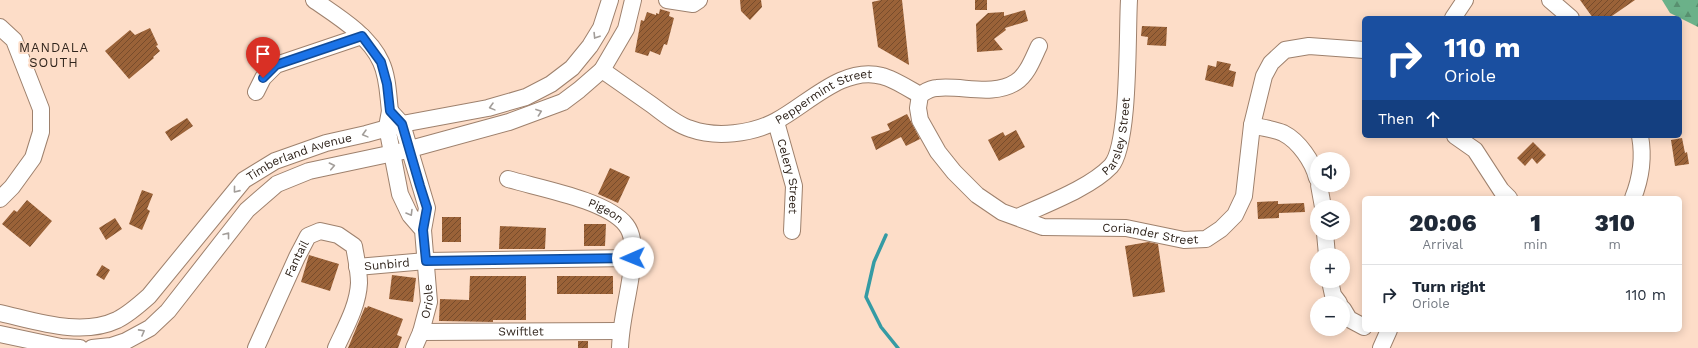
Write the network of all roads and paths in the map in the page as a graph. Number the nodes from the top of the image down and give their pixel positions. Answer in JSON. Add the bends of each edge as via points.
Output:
{"nodes":[{"id":1,"x":314,"y":0,"type":"edge"},
{"id":2,"x":610,"y":0,"type":"edge"},
{"id":3,"x":633,"y":0,"type":"edge"},
{"id":4,"x":667,"y":0,"type":"edge"},
{"id":5,"x":699,"y":0,"type":"edge"},
{"id":6,"x":1129,"y":0,"type":"edge"},
{"id":7,"x":1465,"y":0,"type":"edge"},
{"id":8,"x":1550,"y":0,"type":"edge"},
{"id":9,"x":1454,"y":16,"type":"edge"},
{"id":10,"x":1569,"y":16,"type":"edge"},
{"id":11,"x":0,"y":27,"type":"edge"},
{"id":12,"x":362,"y":36,"type":"junction"},
{"id":13,"x":1039,"y":46,"type":"dead end"},
{"id":14,"x":1362,"y":50,"type":"edge"},
{"id":15,"x":602,"y":70,"type":"junction"},
{"id":16,"x":256,"y":92,"type":"dead end"},
{"id":17,"x":920,"y":95,"type":"junction"},
{"id":18,"x":776,"y":122,"type":"junction"},
{"id":19,"x":1252,"y":125,"type":"junction"},
{"id":20,"x":395,"y":126,"type":"junction"},
{"id":21,"x":1458,"y":138,"type":"edge"},
{"id":22,"x":1640,"y":138,"type":"edge"},
{"id":23,"x":408,"y":149,"type":"junction"},
{"id":24,"x":391,"y":154,"type":"junction"},
{"id":25,"x":1310,"y":161,"type":"edge"},
{"id":26,"x":508,"y":179,"type":"dead end"},
{"id":27,"x":1507,"y":196,"type":"edge"},
{"id":28,"x":1634,"y":196,"type":"edge"},
{"id":29,"x":0,"y":199,"type":"edge"},
{"id":30,"x":1018,"y":217,"type":"junction"},
{"id":31,"x":423,"y":230,"type":"junction"},
{"id":32,"x":792,"y":231,"type":"dead end"},
{"id":33,"x":633,"y":258,"type":"junction"},
{"id":34,"x":426,"y":261,"type":"junction"},
{"id":35,"x":357,"y":267,"type":"junction"},
{"id":36,"x":0,"y":313,"type":"edge"},
{"id":37,"x":1350,"y":320,"type":"edge"},
{"id":38,"x":1362,"y":326,"type":"edge"},
{"id":39,"x":620,"y":331,"type":"junction"},
{"id":40,"x":421,"y":332,"type":"junction"},
{"id":41,"x":1373,"y":332,"type":"edge"},
{"id":42,"x":0,"y":334,"type":"edge"},
{"id":43,"x":1385,"y":339,"type":"edge"},
{"id":44,"x":80,"y":348,"type":"edge"},
{"id":45,"x":92,"y":348,"type":"edge"},
{"id":46,"x":256,"y":348,"type":"edge"},
{"id":47,"x":336,"y":348,"type":"edge"},
{"id":48,"x":414,"y":348,"type":"edge"},
{"id":49,"x":620,"y":348,"type":"edge"}],
"edges":[{"from":1,"to":12,"type":"street"},
{"from":2,"to":20,"type":"street","name":"Timberland Avenue","one_way":true,"via":[[601,28],[590,46],[572,68],[551,84],[526,97],[488,108]]},
{"from":3,"to":15,"type":"street","name":"Timberland Avenue","via":[[626,30]]},
{"from":4,"to":5,"type":"street","via":[[693,4]]},
{"from":6,"to":30,"type":"street","name":"Parsley Street","via":[[1124,120],[1117,155],[1111,165],[1090,182]]},
{"from":7,"to":9,"type":"street"},
{"from":8,"to":10,"type":"street"},
{"from":11,"to":29,"type":"street","via":[[14,40],[41,109],[41,132],[33,158]]},
{"from":12,"to":16,"type":"street","via":[[276,65],[263,78]]},
{"from":12,"to":20,"type":"street","via":[[381,62]]},
{"from":13,"to":17,"type":"street","via":[[1028,70],[1016,82],[1000,88],[980,90],[936,88]]},
{"from":14,"to":19,"type":"street","name":"Coriander Street","via":[[1309,46],[1285,50],[1271,63],[1264,76]]},
{"from":15,"to":18,"type":"street","name":"Peppermint Street","via":[[665,115],[690,129],[710,133],[741,133]]},
{"from":23,"to":15,"type":"street","name":"Timberland Avenue","one_way":true,"via":[[509,122],[563,102]]},
{"from":17,"to":18,"type":"street","name":"Peppermint Street","via":[[882,76],[851,76],[827,87]]},
{"from":17,"to":30,"type":"street","name":"Coriander Street","via":[[920,120],[938,152],[954,172],[977,195],[1002,212]]},
{"from":18,"to":32,"type":"street","name":"Celery Street","via":[[794,186]]},
{"from":19,"to":25,"type":"street","via":[[1283,133],[1298,143]]},
{"from":19,"to":30,"type":"street","name":"Coriander Street","via":[[1244,196],[1235,215],[1206,239],[1184,240],[1126,228],[1043,227]]},
{"from":20,"to":23,"type":"street","name":"Oriole"},
{"from":20,"to":24,"type":"street"},
{"from":20,"to":36,"type":"street","name":"Timberland Avenue","one_way":true,"via":[[326,143],[275,161],[244,180],[149,296],[117,320],[96,327],[62,326]]},
{"from":21,"to":27,"type":"street","via":[[1475,150]]},
{"from":22,"to":28,"type":"street","via":[[1642,167]]},
{"from":23,"to":24,"type":"street","name":"Timberland Avenue"},
{"from":23,"to":31,"type":"street","name":"Oriole","via":[[427,208]]},
{"from":24,"to":31,"type":"street","one_way":true,"via":[[400,194],[410,215]]},
{"from":45,"to":24,"type":"street","name":"Timberland Avenue","one_way":true,"via":[[126,341],[150,328],[168,311],[248,210],[277,184],[309,171]]},
{"from":26,"to":33,"type":"street","name":"Pigeon","via":[[564,194],[606,209],[626,225],[632,238]]},
{"from":31,"to":34,"type":"street","name":"Oriole"},
{"from":33,"to":34,"type":"street","name":"Sunbird"},
{"from":33,"to":39,"type":"street","name":"Pigeon"},
{"from":34,"to":35,"type":"street","name":"Sunbird"},
{"from":34,"to":40,"type":"street","name":"Oriole","via":[[429,302]]},
{"from":35,"to":46,"type":"street","name":"Fantail","via":[[354,246],[338,235],[320,230],[308,236]]},
{"from":35,"to":47,"type":"street","name":"Fantail","via":[[359,284],[355,304]]},
{"from":37,"to":38,"type":"street"},
{"from":39,"to":40,"type":"street","name":"Swiftlet"},
{"from":39,"to":49,"type":"street","name":"Pigeon"},
{"from":40,"to":48,"type":"street","name":"Oriole"},
{"from":41,"to":43,"type":"street"},
{"from":42,"to":44,"type":"street","via":[[60,347]]}]}
